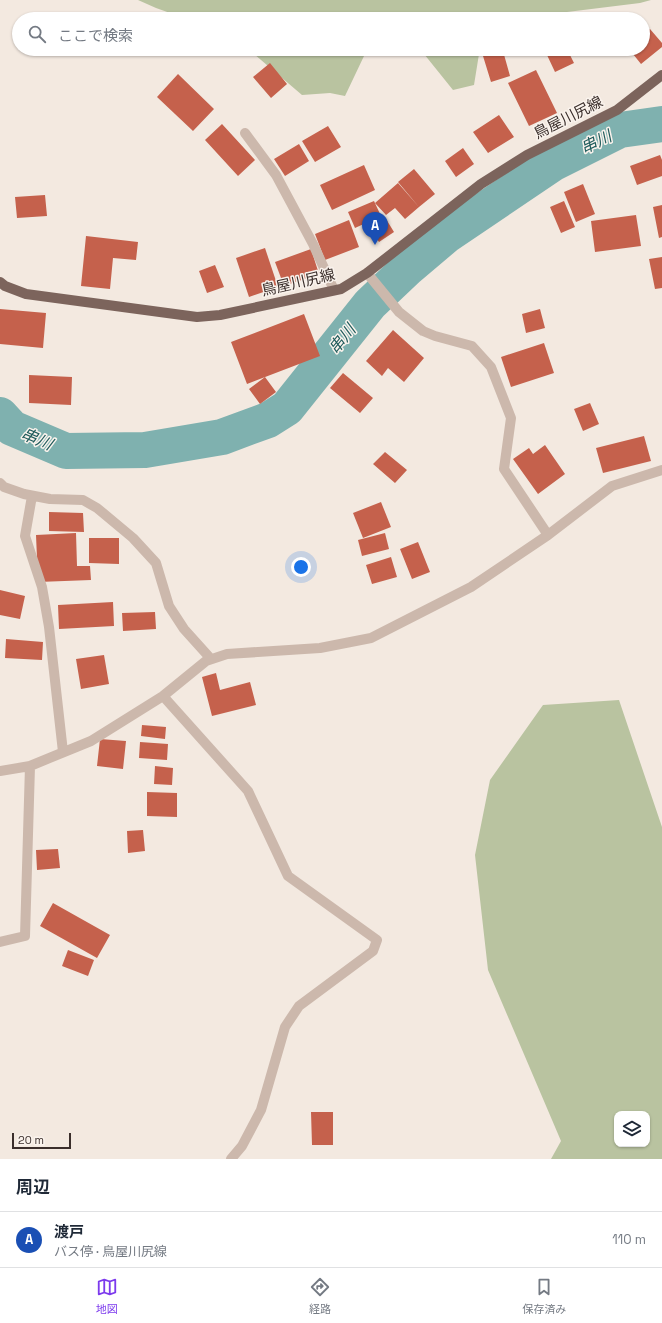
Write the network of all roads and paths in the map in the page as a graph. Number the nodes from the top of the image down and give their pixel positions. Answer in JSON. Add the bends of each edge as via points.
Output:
{"nodes":[{"id":1,"x":662,"y":75,"type":"edge"},
{"id":2,"x":245,"y":133,"type":"dead end"},
{"id":3,"x":367,"y":273,"type":"junction"},
{"id":4,"x":0,"y":282,"type":"edge"},
{"id":5,"x":334,"y":290,"type":"junction"},
{"id":6,"x":662,"y":470,"type":"edge"},
{"id":7,"x":0,"y":483,"type":"edge"},
{"id":8,"x":32,"y":496,"type":"junction"},
{"id":9,"x":548,"y":535,"type":"junction"},
{"id":10,"x":211,"y":659,"type":"junction"},
{"id":11,"x":163,"y":696,"type":"junction"},
{"id":12,"x":63,"y":752,"type":"junction"},
{"id":13,"x":30,"y":766,"type":"junction"},
{"id":14,"x":0,"y":771,"type":"edge"},
{"id":15,"x":0,"y":942,"type":"edge"},
{"id":16,"x":231,"y":1159,"type":"edge"}],
"edges":[{"from":1,"to":3,"type":"main road","name":"鳥屋川尻線","via":[[617,110],[527,154],[481,184]]},
{"from":2,"to":5,"type":"street","via":[[276,175]]},
{"from":3,"to":5,"type":"main road","name":"鳥屋川尻線","via":[[341,289]]},
{"from":3,"to":9,"type":"street","via":[[399,312],[423,331],[472,346],[491,367],[511,418],[504,469]]},
{"from":4,"to":5,"type":"main road","name":"鳥屋川尻線","via":[[26,294],[196,317],[220,316]]},
{"from":6,"to":9,"type":"street","via":[[612,486]]},
{"from":7,"to":8,"type":"street","via":[[4,487]]},
{"from":8,"to":10,"type":"street","via":[[83,500],[97,508],[133,538],[156,563],[169,606]]},
{"from":8,"to":12,"type":"street","via":[[25,536],[42,587]]},
{"from":9,"to":10,"type":"street","via":[[470,587],[371,638],[320,648],[227,654]]},
{"from":10,"to":11,"type":"street"},
{"from":11,"to":12,"type":"street","via":[[91,741]]},
{"from":11,"to":16,"type":"street","via":[[248,791],[288,876],[377,940],[373,951],[299,1006],[285,1027],[261,1110],[242,1146]]},
{"from":12,"to":13,"type":"street"},
{"from":13,"to":14,"type":"street"},
{"from":13,"to":15,"type":"street","via":[[25,936]]}]}
